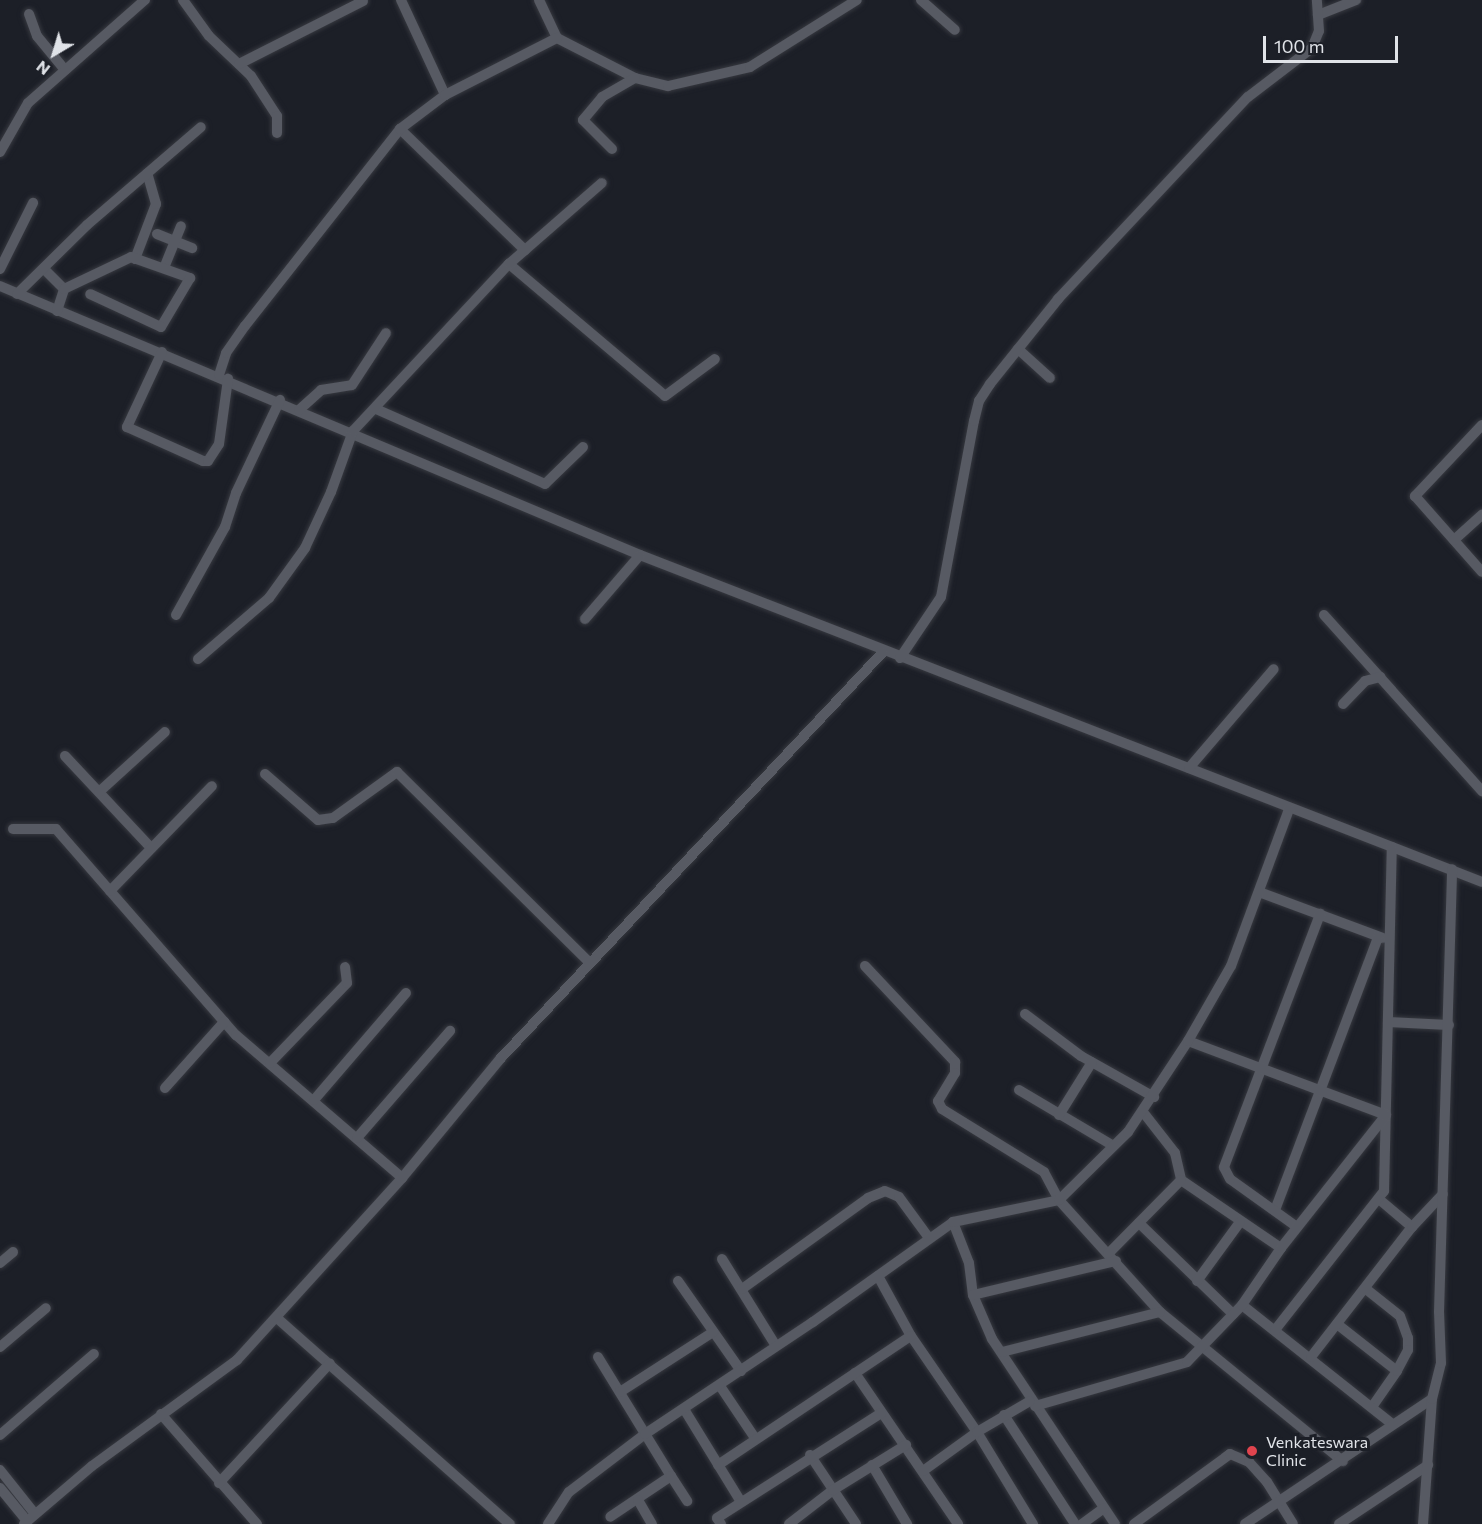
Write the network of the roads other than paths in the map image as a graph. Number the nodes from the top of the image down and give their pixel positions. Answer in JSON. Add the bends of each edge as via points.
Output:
{"nodes":[{"id":1,"x":145,"y":0,"type":"edge"},
{"id":2,"x":184,"y":0,"type":"edge"},
{"id":3,"x":401,"y":0,"type":"edge"},
{"id":4,"x":539,"y":0,"type":"edge"},
{"id":5,"x":857,"y":0,"type":"edge"},
{"id":6,"x":921,"y":0,"type":"edge"},
{"id":7,"x":1317,"y":0,"type":"edge"},
{"id":8,"x":1356,"y":0,"type":"edge"},
{"id":9,"x":363,"y":1,"type":"edge"},
{"id":10,"x":29,"y":14,"type":"dead end"},
{"id":11,"x":1318,"y":15,"type":"junction"},
{"id":12,"x":955,"y":30,"type":"dead end"},
{"id":13,"x":557,"y":38,"type":"junction"},
{"id":14,"x":238,"y":64,"type":"junction"},
{"id":15,"x":65,"y":70,"type":"junction"},
{"id":16,"x":635,"y":78,"type":"junction"},
{"id":17,"x":445,"y":95,"type":"junction"},
{"id":18,"x":201,"y":127,"type":"dead end"},
{"id":19,"x":400,"y":129,"type":"junction"},
{"id":20,"x":277,"y":133,"type":"dead end"},
{"id":21,"x":3,"y":138,"type":"edge"},
{"id":22,"x":612,"y":149,"type":"dead end"},
{"id":23,"x":0,"y":152,"type":"edge"},
{"id":24,"x":147,"y":173,"type":"junction"},
{"id":25,"x":602,"y":183,"type":"dead end"},
{"id":26,"x":33,"y":203,"type":"dead end"},
{"id":27,"x":181,"y":226,"type":"dead end"},
{"id":28,"x":157,"y":234,"type":"dead end"},
{"id":29,"x":175,"y":241,"type":"junction"},
{"id":30,"x":192,"y":248,"type":"dead end"},
{"id":31,"x":525,"y":250,"type":"junction"},
{"id":32,"x":135,"y":259,"type":"junction"},
{"id":33,"x":509,"y":264,"type":"junction"},
{"id":34,"x":164,"y":268,"type":"junction"},
{"id":35,"x":0,"y":269,"type":"edge"},
{"id":36,"x":44,"y":269,"type":"junction"},
{"id":37,"x":0,"y":286,"type":"edge"},
{"id":38,"x":64,"y":289,"type":"junction"},
{"id":39,"x":17,"y":294,"type":"junction"},
{"id":40,"x":90,"y":294,"type":"dead end"},
{"id":41,"x":57,"y":311,"type":"junction"},
{"id":42,"x":386,"y":333,"type":"dead end"},
{"id":43,"x":1018,"y":349,"type":"junction"},
{"id":44,"x":162,"y":352,"type":"junction"},
{"id":45,"x":715,"y":359,"type":"dead end"},
{"id":46,"x":223,"y":377,"type":"junction"},
{"id":47,"x":1050,"y":378,"type":"dead end"},
{"id":48,"x":280,"y":400,"type":"junction"},
{"id":49,"x":376,"y":409,"type":"junction"},
{"id":50,"x":299,"y":410,"type":"junction"},
{"id":51,"x":1482,"y":425,"type":"edge"},
{"id":52,"x":353,"y":431,"type":"junction"},
{"id":53,"x":583,"y":447,"type":"dead end"},
{"id":54,"x":1482,"y":515,"type":"edge"},
{"id":55,"x":1454,"y":540,"type":"junction"},
{"id":56,"x":640,"y":555,"type":"junction"},
{"id":57,"x":1482,"y":572,"type":"edge"},
{"id":58,"x":176,"y":615,"type":"dead end"},
{"id":59,"x":1324,"y":615,"type":"dead end"},
{"id":60,"x":585,"y":619,"type":"dead end"},
{"id":61,"x":884,"y":652,"type":"junction"},
{"id":62,"x":900,"y":658,"type":"junction"},
{"id":63,"x":198,"y":659,"type":"dead end"},
{"id":64,"x":1274,"y":669,"type":"dead end"},
{"id":65,"x":1380,"y":677,"type":"junction"},
{"id":66,"x":1343,"y":704,"type":"dead end"},
{"id":67,"x":165,"y":732,"type":"dead end"},
{"id":68,"x":65,"y":756,"type":"dead end"},
{"id":69,"x":1189,"y":768,"type":"junction"},
{"id":70,"x":265,"y":774,"type":"dead end"},
{"id":71,"x":212,"y":786,"type":"dead end"},
{"id":72,"x":1482,"y":790,"type":"edge"},
{"id":73,"x":99,"y":792,"type":"junction"},
{"id":74,"x":1289,"y":809,"type":"junction"},
{"id":75,"x":13,"y":829,"type":"dead end"},
{"id":76,"x":1392,"y":847,"type":"junction"},
{"id":77,"x":151,"y":848,"type":"junction"},
{"id":78,"x":1452,"y":869,"type":"junction"},
{"id":79,"x":1482,"y":882,"type":"edge"},
{"id":80,"x":110,"y":891,"type":"junction"},
{"id":81,"x":1260,"y":892,"type":"junction"},
{"id":82,"x":1320,"y":914,"type":"junction"},
{"id":83,"x":1378,"y":936,"type":"junction"},
{"id":84,"x":1390,"y":940,"type":"junction"},
{"id":85,"x":589,"y":962,"type":"junction"},
{"id":86,"x":865,"y":966,"type":"dead end"},
{"id":87,"x":345,"y":967,"type":"dead end"},
{"id":88,"x":406,"y":993,"type":"dead end"},
{"id":89,"x":1025,"y":1014,"type":"dead end"},
{"id":90,"x":224,"y":1022,"type":"junction"},
{"id":91,"x":1388,"y":1022,"type":"junction"},
{"id":92,"x":1449,"y":1025,"type":"junction"},
{"id":93,"x":450,"y":1031,"type":"dead end"},
{"id":94,"x":1188,"y":1041,"type":"junction"},
{"id":95,"x":1092,"y":1062,"type":"junction"},
{"id":96,"x":270,"y":1063,"type":"junction"},
{"id":97,"x":1260,"y":1068,"type":"junction"},
{"id":98,"x":165,"y":1088,"type":"dead end"},
{"id":99,"x":1320,"y":1089,"type":"junction"},
{"id":100,"x":1018,"y":1090,"type":"dead end"},
{"id":101,"x":1154,"y":1096,"type":"junction"},
{"id":102,"x":314,"y":1100,"type":"junction"},
{"id":103,"x":1143,"y":1112,"type":"junction"},
{"id":104,"x":1059,"y":1115,"type":"junction"},
{"id":105,"x":1386,"y":1115,"type":"junction"},
{"id":106,"x":357,"y":1138,"type":"junction"},
{"id":107,"x":1112,"y":1145,"type":"junction"},
{"id":108,"x":402,"y":1178,"type":"junction"},
{"id":109,"x":1181,"y":1180,"type":"junction"},
{"id":110,"x":1443,"y":1194,"type":"junction"},
{"id":111,"x":1059,"y":1200,"type":"junction"},
{"id":112,"x":1380,"y":1200,"type":"junction"},
{"id":113,"x":1275,"y":1210,"type":"junction"},
{"id":114,"x":953,"y":1222,"type":"junction"},
{"id":115,"x":1240,"y":1222,"type":"junction"},
{"id":116,"x":1139,"y":1224,"type":"junction"},
{"id":117,"x":1297,"y":1227,"type":"junction"},
{"id":118,"x":1412,"y":1227,"type":"junction"},
{"id":119,"x":929,"y":1238,"type":"junction"},
{"id":120,"x":1281,"y":1248,"type":"junction"},
{"id":121,"x":13,"y":1252,"type":"dead end"},
{"id":122,"x":1112,"y":1258,"type":"junction"},
{"id":123,"x":722,"y":1259,"type":"dead end"},
{"id":124,"x":0,"y":1263,"type":"edge"},
{"id":125,"x":878,"y":1276,"type":"junction"},
{"id":126,"x":678,"y":1281,"type":"dead end"},
{"id":127,"x":1197,"y":1281,"type":"junction"},
{"id":128,"x":742,"y":1288,"type":"junction"},
{"id":129,"x":1366,"y":1289,"type":"junction"},
{"id":130,"x":973,"y":1295,"type":"junction"},
{"id":131,"x":1242,"y":1305,"type":"junction"},
{"id":132,"x":46,"y":1308,"type":"dead end"},
{"id":133,"x":1160,"y":1312,"type":"junction"},
{"id":134,"x":1233,"y":1314,"type":"junction"},
{"id":135,"x":278,"y":1318,"type":"junction"},
{"id":136,"x":1337,"y":1324,"type":"junction"},
{"id":137,"x":1275,"y":1330,"type":"junction"},
{"id":138,"x":713,"y":1332,"type":"junction"},
{"id":139,"x":910,"y":1336,"type":"junction"},
{"id":140,"x":776,"y":1346,"type":"junction"},
{"id":141,"x":0,"y":1347,"type":"edge"},
{"id":142,"x":1199,"y":1348,"type":"junction"},
{"id":143,"x":1002,"y":1352,"type":"junction"},
{"id":144,"x":94,"y":1354,"type":"dead end"},
{"id":145,"x":598,"y":1357,"type":"dead end"},
{"id":146,"x":1311,"y":1357,"type":"junction"},
{"id":147,"x":330,"y":1363,"type":"junction"},
{"id":148,"x":741,"y":1371,"type":"junction"},
{"id":149,"x":1397,"y":1371,"type":"junction"},
{"id":150,"x":855,"y":1373,"type":"junction"},
{"id":151,"x":720,"y":1386,"type":"junction"},
{"id":152,"x":620,"y":1392,"type":"junction"},
{"id":153,"x":1432,"y":1399,"type":"junction"},
{"id":154,"x":1032,"y":1404,"type":"junction"},
{"id":155,"x":1371,"y":1407,"type":"junction"},
{"id":156,"x":684,"y":1409,"type":"junction"},
{"id":157,"x":881,"y":1413,"type":"junction"},
{"id":158,"x":161,"y":1414,"type":"junction"},
{"id":159,"x":1004,"y":1415,"type":"junction"},
{"id":160,"x":1391,"y":1423,"type":"junction"},
{"id":161,"x":977,"y":1432,"type":"junction"},
{"id":162,"x":645,"y":1434,"type":"junction"},
{"id":163,"x":0,"y":1436,"type":"edge"},
{"id":164,"x":755,"y":1438,"type":"junction"},
{"id":165,"x":906,"y":1445,"type":"junction"},
{"id":166,"x":810,"y":1455,"type":"junction"},
{"id":167,"x":1342,"y":1461,"type":"junction"},
{"id":168,"x":718,"y":1465,"type":"junction"},
{"id":169,"x":872,"y":1465,"type":"junction"},
{"id":170,"x":1428,"y":1465,"type":"junction"},
{"id":171,"x":0,"y":1470,"type":"edge"},
{"id":172,"x":923,"y":1471,"type":"junction"},
{"id":173,"x":671,"y":1476,"type":"junction"},
{"id":174,"x":219,"y":1483,"type":"junction"},
{"id":175,"x":0,"y":1488,"type":"edge"},
{"id":176,"x":833,"y":1490,"type":"junction"},
{"id":177,"x":1279,"y":1499,"type":"junction"},
{"id":178,"x":638,"y":1500,"type":"junction"},
{"id":179,"x":687,"y":1501,"type":"dead end"},
{"id":180,"x":741,"y":1502,"type":"junction"},
{"id":181,"x":1104,"y":1508,"type":"junction"},
{"id":182,"x":610,"y":1517,"type":"dead end"},
{"id":183,"x":29,"y":1520,"type":"edge"},
{"id":184,"x":1147,"y":1520,"type":"edge"},
{"id":185,"x":716,"y":1522,"type":"edge"},
{"id":186,"x":257,"y":1524,"type":"edge"},
{"id":187,"x":510,"y":1524,"type":"edge"},
{"id":188,"x":548,"y":1524,"type":"edge"},
{"id":189,"x":652,"y":1524,"type":"edge"},
{"id":190,"x":789,"y":1524,"type":"edge"},
{"id":191,"x":856,"y":1524,"type":"edge"},
{"id":192,"x":907,"y":1524,"type":"edge"},
{"id":193,"x":958,"y":1524,"type":"edge"},
{"id":194,"x":1033,"y":1524,"type":"edge"},
{"id":195,"x":1075,"y":1524,"type":"edge"},
{"id":196,"x":1082,"y":1524,"type":"edge"},
{"id":197,"x":1115,"y":1524,"type":"edge"},
{"id":198,"x":1134,"y":1524,"type":"edge"},
{"id":199,"x":1245,"y":1524,"type":"edge"},
{"id":200,"x":1293,"y":1524,"type":"edge"},
{"id":201,"x":1339,"y":1524,"type":"edge"},
{"id":202,"x":1423,"y":1524,"type":"edge"}],
"edges":[{"from":1,"to":15,"type":"street"},
{"from":2,"to":14,"type":"street","via":[[209,36]]},
{"from":3,"to":17,"type":"street"},
{"from":4,"to":13,"type":"street"},
{"from":5,"to":16,"type":"street","via":[[750,67],[668,86]]},
{"from":6,"to":12,"type":"street"},
{"from":7,"to":11,"type":"street"},
{"from":8,"to":11,"type":"street"},
{"from":9,"to":14,"type":"street"},
{"from":10,"to":15,"type":"street","via":[[37,36]]},
{"from":11,"to":43,"type":"street","via":[[1318,37],[1312,48],[1248,97],[1058,299]]},
{"from":13,"to":16,"type":"street"},
{"from":13,"to":17,"type":"street"},
{"from":14,"to":20,"type":"street","via":[[277,116]]},
{"from":15,"to":21,"type":"street","via":[[28,103]]},
{"from":16,"to":22,"type":"street","via":[[602,97],[583,120]]},
{"from":17,"to":19,"type":"street"},
{"from":18,"to":24,"type":"street"},
{"from":19,"to":31,"type":"street"},
{"from":19,"to":46,"type":"street","via":[[244,326],[226,353]]},
{"from":21,"to":23,"type":"street"},
{"from":24,"to":32,"type":"street","via":[[156,204]]},
{"from":24,"to":36,"type":"street"},
{"from":25,"to":31,"type":"street"},
{"from":26,"to":35,"type":"street"},
{"from":27,"to":29,"type":"street"},
{"from":28,"to":29,"type":"street"},
{"from":29,"to":30,"type":"street"},
{"from":29,"to":34,"type":"street"},
{"from":31,"to":33,"type":"street"},
{"from":32,"to":34,"type":"street"},
{"from":32,"to":38,"type":"street","via":[[131,257]]},
{"from":33,"to":45,"type":"street","via":[[665,396]]},
{"from":33,"to":49,"type":"street"},
{"from":34,"to":40,"type":"street","via":[[190,278],[161,327]]},
{"from":36,"to":38,"type":"street"},
{"from":36,"to":39,"type":"street"},
{"from":37,"to":39,"type":"street"},
{"from":38,"to":41,"type":"street"},
{"from":39,"to":41,"type":"street"},
{"from":41,"to":44,"type":"street"},
{"from":42,"to":50,"type":"street","via":[[352,385],[321,390]]},
{"from":43,"to":47,"type":"street"},
{"from":43,"to":62,"type":"street","via":[[979,401],[941,597]]},
{"from":44,"to":46,"type":"street"},
{"from":44,"to":46,"type":"street","via":[[127,427],[203,461],[208,461],[219,444]]},
{"from":46,"to":48,"type":"street"},
{"from":48,"to":50,"type":"street"},
{"from":48,"to":58,"type":"street","via":[[236,493],[225,527]]},
{"from":49,"to":52,"type":"street"},
{"from":49,"to":53,"type":"street","via":[[545,484]]},
{"from":50,"to":52,"type":"street"},
{"from":51,"to":55,"type":"street","via":[[1415,496]]},
{"from":52,"to":56,"type":"street"},
{"from":52,"to":63,"type":"street","via":[[305,548],[269,598]]},
{"from":54,"to":55,"type":"street"},
{"from":55,"to":57,"type":"street"},
{"from":56,"to":60,"type":"street"},
{"from":56,"to":61,"type":"street"},
{"from":59,"to":65,"type":"street"},
{"from":61,"to":62,"type":"street"},
{"from":61,"to":85,"type":"street"},
{"from":62,"to":69,"type":"street"},
{"from":64,"to":69,"type":"street"},
{"from":65,"to":66,"type":"street","via":[[1365,681]]},
{"from":65,"to":72,"type":"street"},
{"from":67,"to":73,"type":"street"},
{"from":68,"to":73,"type":"street"},
{"from":69,"to":74,"type":"street"},
{"from":70,"to":85,"type":"street","via":[[318,820],[333,818],[397,772]]},
{"from":71,"to":77,"type":"street"},
{"from":73,"to":77,"type":"street"},
{"from":74,"to":76,"type":"street"},
{"from":74,"to":81,"type":"street"},
{"from":75,"to":80,"type":"street","via":[[56,829]]},
{"from":76,"to":78,"type":"street"},
{"from":76,"to":84,"type":"street"},
{"from":77,"to":80,"type":"street"},
{"from":78,"to":79,"type":"street"},
{"from":78,"to":92,"type":"street"},
{"from":80,"to":90,"type":"street"},
{"from":81,"to":82,"type":"street"},
{"from":81,"to":94,"type":"street","via":[[1231,966]]},
{"from":82,"to":83,"type":"street"},
{"from":82,"to":97,"type":"street"},
{"from":83,"to":84,"type":"street"},
{"from":83,"to":99,"type":"street"},
{"from":84,"to":91,"type":"street"},
{"from":85,"to":108,"type":"street","via":[[501,1058]]},
{"from":86,"to":111,"type":"street","via":[[955,1062],[956,1073],[939,1096],[939,1105],[1044,1172]]},
{"from":87,"to":96,"type":"street","via":[[347,983]]},
{"from":88,"to":102,"type":"street"},
{"from":89,"to":95,"type":"street"},
{"from":90,"to":96,"type":"street"},
{"from":90,"to":98,"type":"street"},
{"from":91,"to":92,"type":"street"},
{"from":91,"to":105,"type":"street"},
{"from":92,"to":110,"type":"street"},
{"from":93,"to":106,"type":"street"},
{"from":94,"to":97,"type":"street"},
{"from":94,"to":101,"type":"street"},
{"from":95,"to":101,"type":"street"},
{"from":95,"to":104,"type":"street"},
{"from":96,"to":102,"type":"street"},
{"from":97,"to":99,"type":"street"},
{"from":97,"to":113,"type":"street","via":[[1224,1167],[1230,1179]]},
{"from":99,"to":105,"type":"street"},
{"from":99,"to":113,"type":"street"},
{"from":100,"to":104,"type":"street"},
{"from":101,"to":103,"type":"street"},
{"from":102,"to":106,"type":"street"},
{"from":103,"to":107,"type":"street"},
{"from":103,"to":109,"type":"street","via":[[1175,1152]]},
{"from":104,"to":107,"type":"street"},
{"from":105,"to":112,"type":"street","via":[[1386,1180]]},
{"from":105,"to":117,"type":"street"},
{"from":106,"to":108,"type":"street"},
{"from":107,"to":111,"type":"street"},
{"from":108,"to":135,"type":"street"},
{"from":109,"to":115,"type":"street"},
{"from":109,"to":116,"type":"street"},
{"from":110,"to":118,"type":"street"},
{"from":110,"to":153,"type":"street","via":[[1438,1312],[1442,1363]]},
{"from":111,"to":114,"type":"street"},
{"from":111,"to":122,"type":"street"},
{"from":112,"to":118,"type":"street"},
{"from":112,"to":137,"type":"street"},
{"from":113,"to":117,"type":"street"},
{"from":114,"to":119,"type":"street"},
{"from":114,"to":130,"type":"street","via":[[963,1241]]},
{"from":115,"to":120,"type":"street"},
{"from":115,"to":127,"type":"street"},
{"from":116,"to":122,"type":"street"},
{"from":116,"to":127,"type":"street"},
{"from":117,"to":120,"type":"street"},
{"from":118,"to":129,"type":"street"},
{"from":119,"to":125,"type":"street"},
{"from":119,"to":128,"type":"street","via":[[899,1197],[885,1191],[868,1198]]},
{"from":120,"to":131,"type":"street"},
{"from":121,"to":124,"type":"street"},
{"from":122,"to":130,"type":"street"},
{"from":122,"to":133,"type":"street"},
{"from":123,"to":128,"type":"street"},
{"from":125,"to":139,"type":"street"},
{"from":125,"to":140,"type":"street"},
{"from":126,"to":138,"type":"street"},
{"from":127,"to":134,"type":"street"},
{"from":128,"to":140,"type":"street"},
{"from":129,"to":136,"type":"street"},
{"from":129,"to":149,"type":"street","via":[[1400,1316],[1406,1328],[1408,1350]]},
{"from":130,"to":143,"type":"street","via":[[985,1326]]},
{"from":131,"to":134,"type":"street"},
{"from":131,"to":137,"type":"street"},
{"from":132,"to":141,"type":"street"},
{"from":133,"to":142,"type":"street"},
{"from":133,"to":143,"type":"street"},
{"from":134,"to":142,"type":"street"},
{"from":135,"to":147,"type":"street"},
{"from":135,"to":158,"type":"street","via":[[237,1360]]},
{"from":136,"to":146,"type":"street"},
{"from":136,"to":149,"type":"street"},
{"from":137,"to":146,"type":"street"},
{"from":138,"to":148,"type":"street"},
{"from":138,"to":152,"type":"street"},
{"from":139,"to":150,"type":"street"},
{"from":139,"to":161,"type":"street"},
{"from":140,"to":148,"type":"street"},
{"from":142,"to":154,"type":"street","via":[[1181,1366]]},
{"from":142,"to":167,"type":"street"},
{"from":143,"to":154,"type":"street"},
{"from":144,"to":163,"type":"street"},
{"from":145,"to":152,"type":"street"},
{"from":146,"to":155,"type":"street"},
{"from":147,"to":174,"type":"street"},
{"from":147,"to":187,"type":"street"},
{"from":148,"to":151,"type":"street"},
{"from":149,"to":155,"type":"street"},
{"from":150,"to":157,"type":"street"},
{"from":150,"to":164,"type":"street"},
{"from":151,"to":156,"type":"street"},
{"from":151,"to":164,"type":"street"},
{"from":152,"to":162,"type":"street"},
{"from":153,"to":160,"type":"street"},
{"from":153,"to":170,"type":"street"},
{"from":154,"to":159,"type":"street"},
{"from":154,"to":181,"type":"street"},
{"from":155,"to":160,"type":"street"},
{"from":156,"to":162,"type":"street"},
{"from":156,"to":168,"type":"street"},
{"from":157,"to":165,"type":"street"},
{"from":157,"to":166,"type":"street"},
{"from":158,"to":174,"type":"street"},
{"from":158,"to":183,"type":"street"},
{"from":159,"to":161,"type":"street"},
{"from":159,"to":195,"type":"street"},
{"from":160,"to":167,"type":"street"},
{"from":161,"to":172,"type":"street"},
{"from":161,"to":194,"type":"street"},
{"from":162,"to":173,"type":"street"},
{"from":162,"to":188,"type":"street","via":[[569,1492]]},
{"from":164,"to":168,"type":"street"},
{"from":165,"to":169,"type":"street"},
{"from":165,"to":172,"type":"street"},
{"from":166,"to":176,"type":"street"},
{"from":166,"to":180,"type":"street"},
{"from":167,"to":177,"type":"street"},
{"from":168,"to":180,"type":"street"},
{"from":169,"to":176,"type":"street"},
{"from":169,"to":192,"type":"street"},
{"from":170,"to":201,"type":"street"},
{"from":170,"to":202,"type":"street"},
{"from":171,"to":183,"type":"street"},
{"from":172,"to":193,"type":"street"},
{"from":173,"to":178,"type":"street"},
{"from":173,"to":179,"type":"street"},
{"from":174,"to":186,"type":"street"},
{"from":175,"to":183,"type":"street"},
{"from":176,"to":190,"type":"street"},
{"from":176,"to":191,"type":"street"},
{"from":177,"to":184,"type":"street","via":[[1249,1462],[1230,1454]]},
{"from":177,"to":199,"type":"street"},
{"from":177,"to":200,"type":"street"},
{"from":178,"to":182,"type":"street"},
{"from":178,"to":189,"type":"street"},
{"from":180,"to":185,"type":"street"},
{"from":181,"to":196,"type":"street"},
{"from":181,"to":197,"type":"street"},
{"from":184,"to":198,"type":"street"}]}
